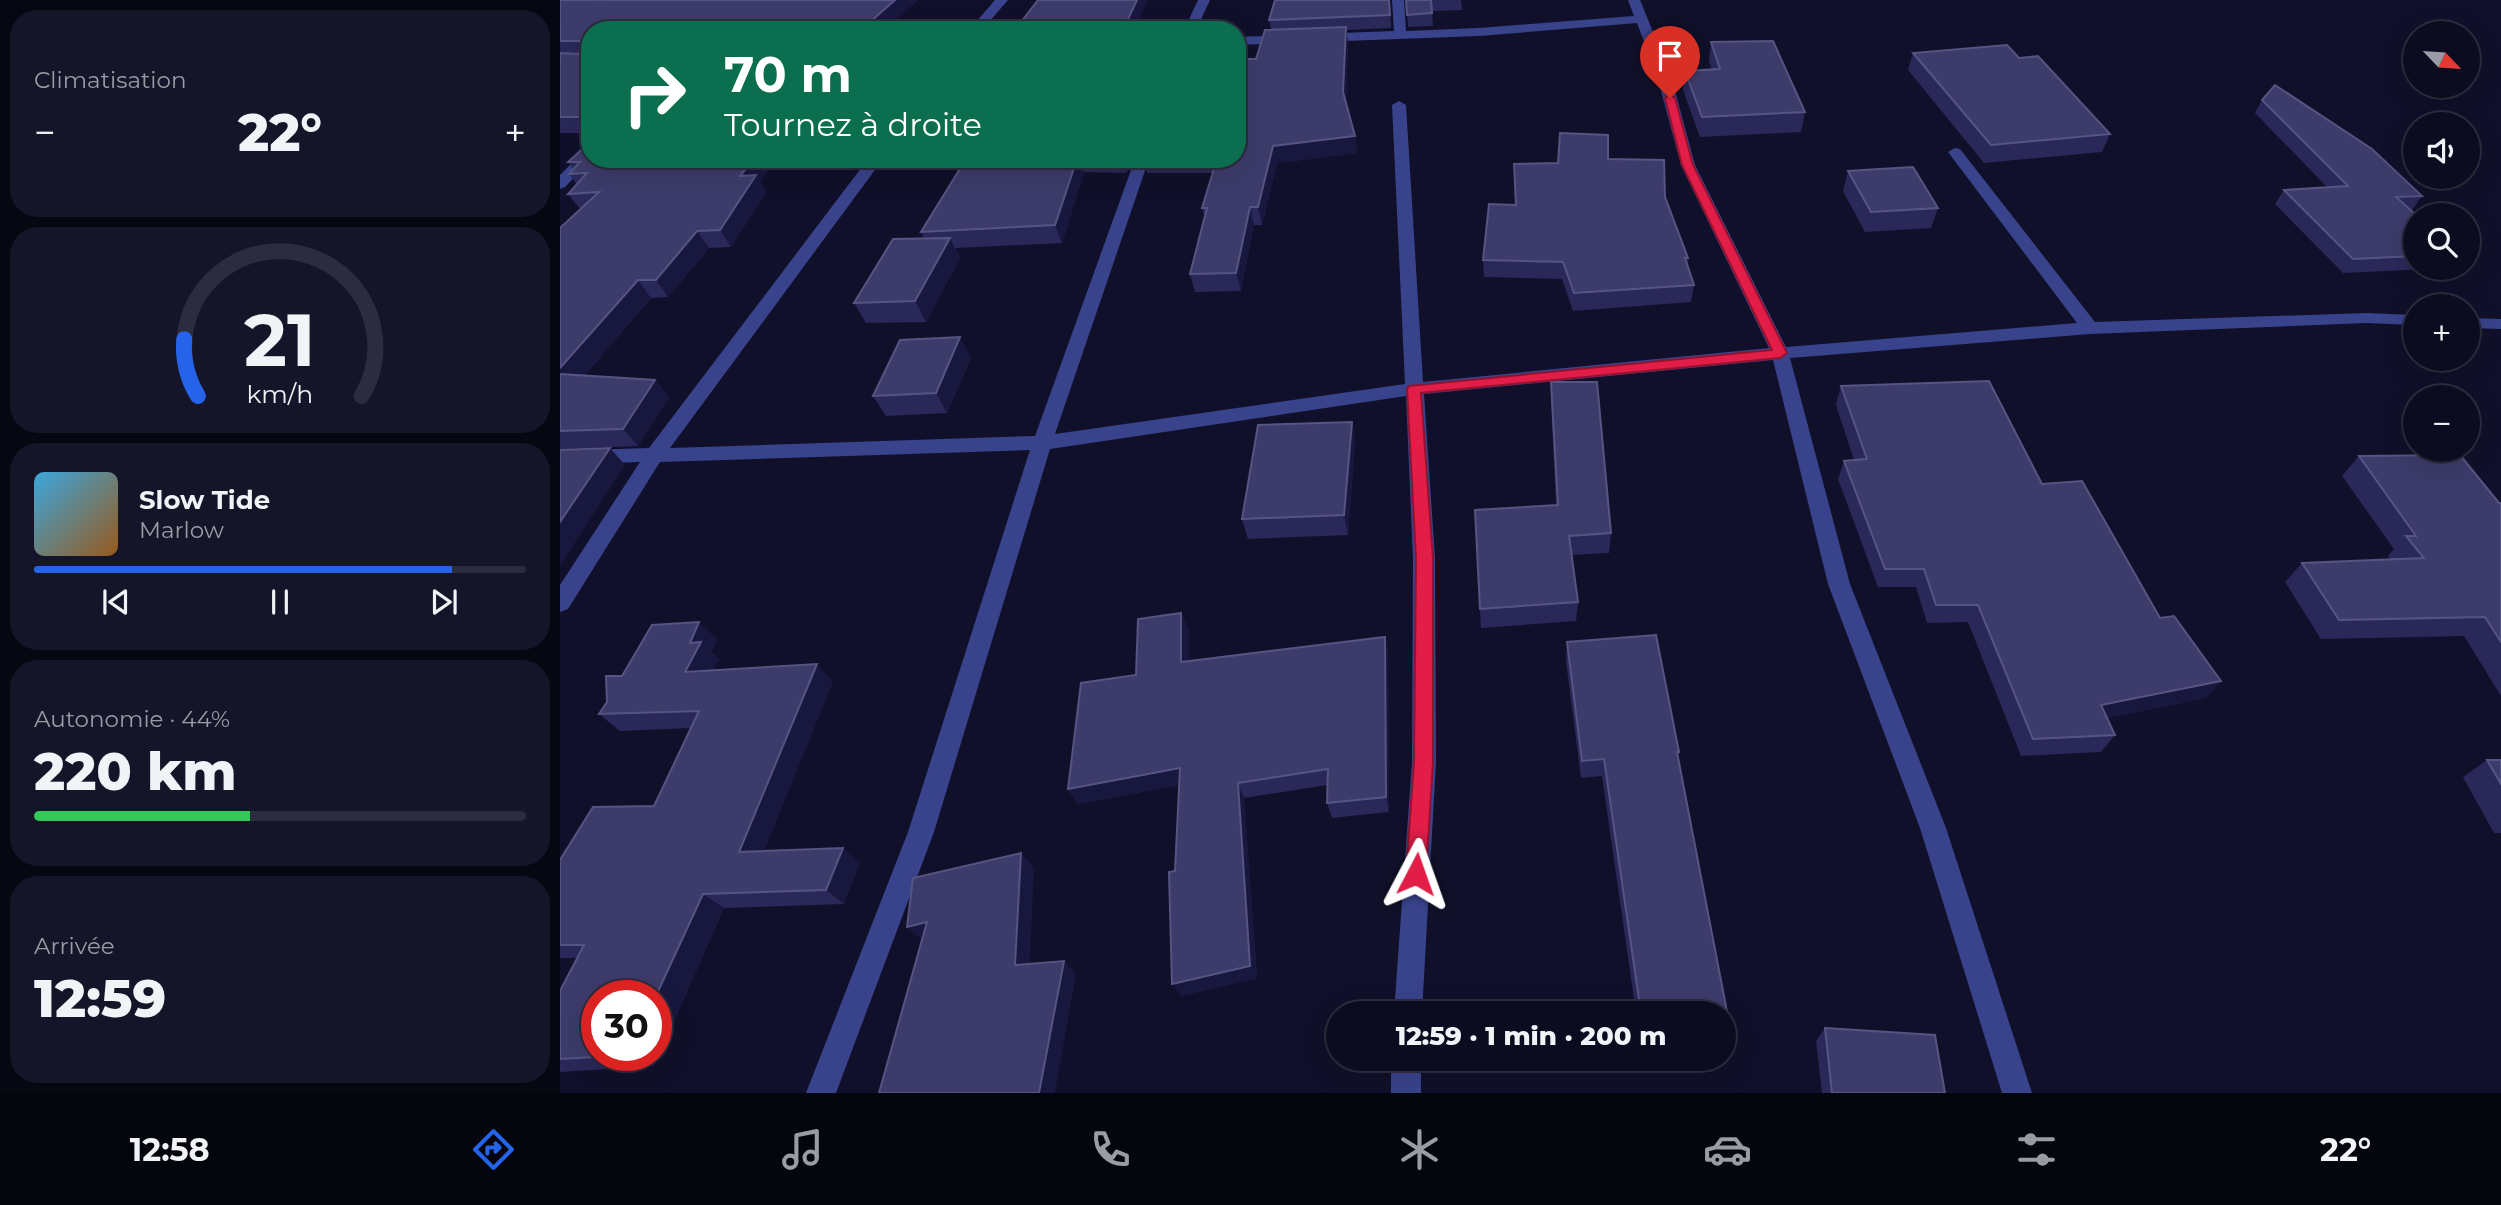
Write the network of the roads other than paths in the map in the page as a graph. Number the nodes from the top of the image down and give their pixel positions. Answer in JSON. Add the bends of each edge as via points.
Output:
{"nodes":[{"id":1,"x":1002,"y":0,"type":"edge"},
{"id":2,"x":1204,"y":0,"type":"edge"},
{"id":3,"x":1398,"y":0,"type":"edge"},
{"id":4,"x":1638,"y":10,"type":"edge"},
{"id":5,"x":983,"y":21,"type":"edge"},
{"id":6,"x":1194,"y":21,"type":"edge"},
{"id":7,"x":1400,"y":34,"type":"junction"},
{"id":8,"x":1246,"y":41,"type":"edge"},
{"id":9,"x":1399,"y":105,"type":"dead end"},
{"id":10,"x":1955,"y":152,"type":"dead end"},
{"id":11,"x":581,"y":162,"type":"edge"},
{"id":12,"x":869,"y":168,"type":"edge"},
{"id":13,"x":1139,"y":168,"type":"edge"},
{"id":14,"x":560,"y":184,"type":"edge"},
{"id":15,"x":2403,"y":320,"type":"edge"},
{"id":16,"x":2480,"y":323,"type":"edge"},
{"id":17,"x":2501,"y":324,"type":"edge"},
{"id":18,"x":2090,"y":328,"type":"junction"},
{"id":19,"x":1780,"y":353,"type":"junction"},
{"id":20,"x":1414,"y":389,"type":"junction"},
{"id":21,"x":1042,"y":443,"type":"junction"},
{"id":22,"x":656,"y":453,"type":"junction"},
{"id":23,"x":560,"y":458,"type":"edge"},
{"id":24,"x":560,"y":603,"type":"edge"},
{"id":25,"x":1409,"y":1001,"type":"edge"},
{"id":26,"x":1406,"y":1071,"type":"edge"},
{"id":27,"x":821,"y":1093,"type":"edge"},
{"id":28,"x":1406,"y":1093,"type":"edge"},
{"id":29,"x":2017,"y":1093,"type":"edge"}],
"edges":[{"from":1,"to":5,"type":"street"},
{"from":2,"to":6,"type":"street"},
{"from":3,"to":7,"type":"street"},
{"from":4,"to":7,"type":"street","via":[[1479,32]]},
{"from":4,"to":19,"type":"street","via":[[1664,76],[1688,165]]},
{"from":7,"to":8,"type":"street"},
{"from":9,"to":20,"type":"street"},
{"from":10,"to":18,"type":"street"},
{"from":11,"to":14,"type":"street"},
{"from":12,"to":22,"type":"street"},
{"from":13,"to":21,"type":"street"},
{"from":15,"to":18,"type":"street"},
{"from":16,"to":17,"type":"street"},
{"from":18,"to":19,"type":"street"},
{"from":19,"to":20,"type":"street"},
{"from":19,"to":29,"type":"street","via":[[1839,584],[1933,828]]},
{"from":20,"to":21,"type":"street"},
{"from":20,"to":25,"type":"street","via":[[1424,558],[1424,762]]},
{"from":21,"to":22,"type":"street"},
{"from":21,"to":27,"type":"street","via":[[921,832]]},
{"from":22,"to":23,"type":"street"},
{"from":22,"to":24,"type":"street"},
{"from":26,"to":28,"type":"street"}]}
